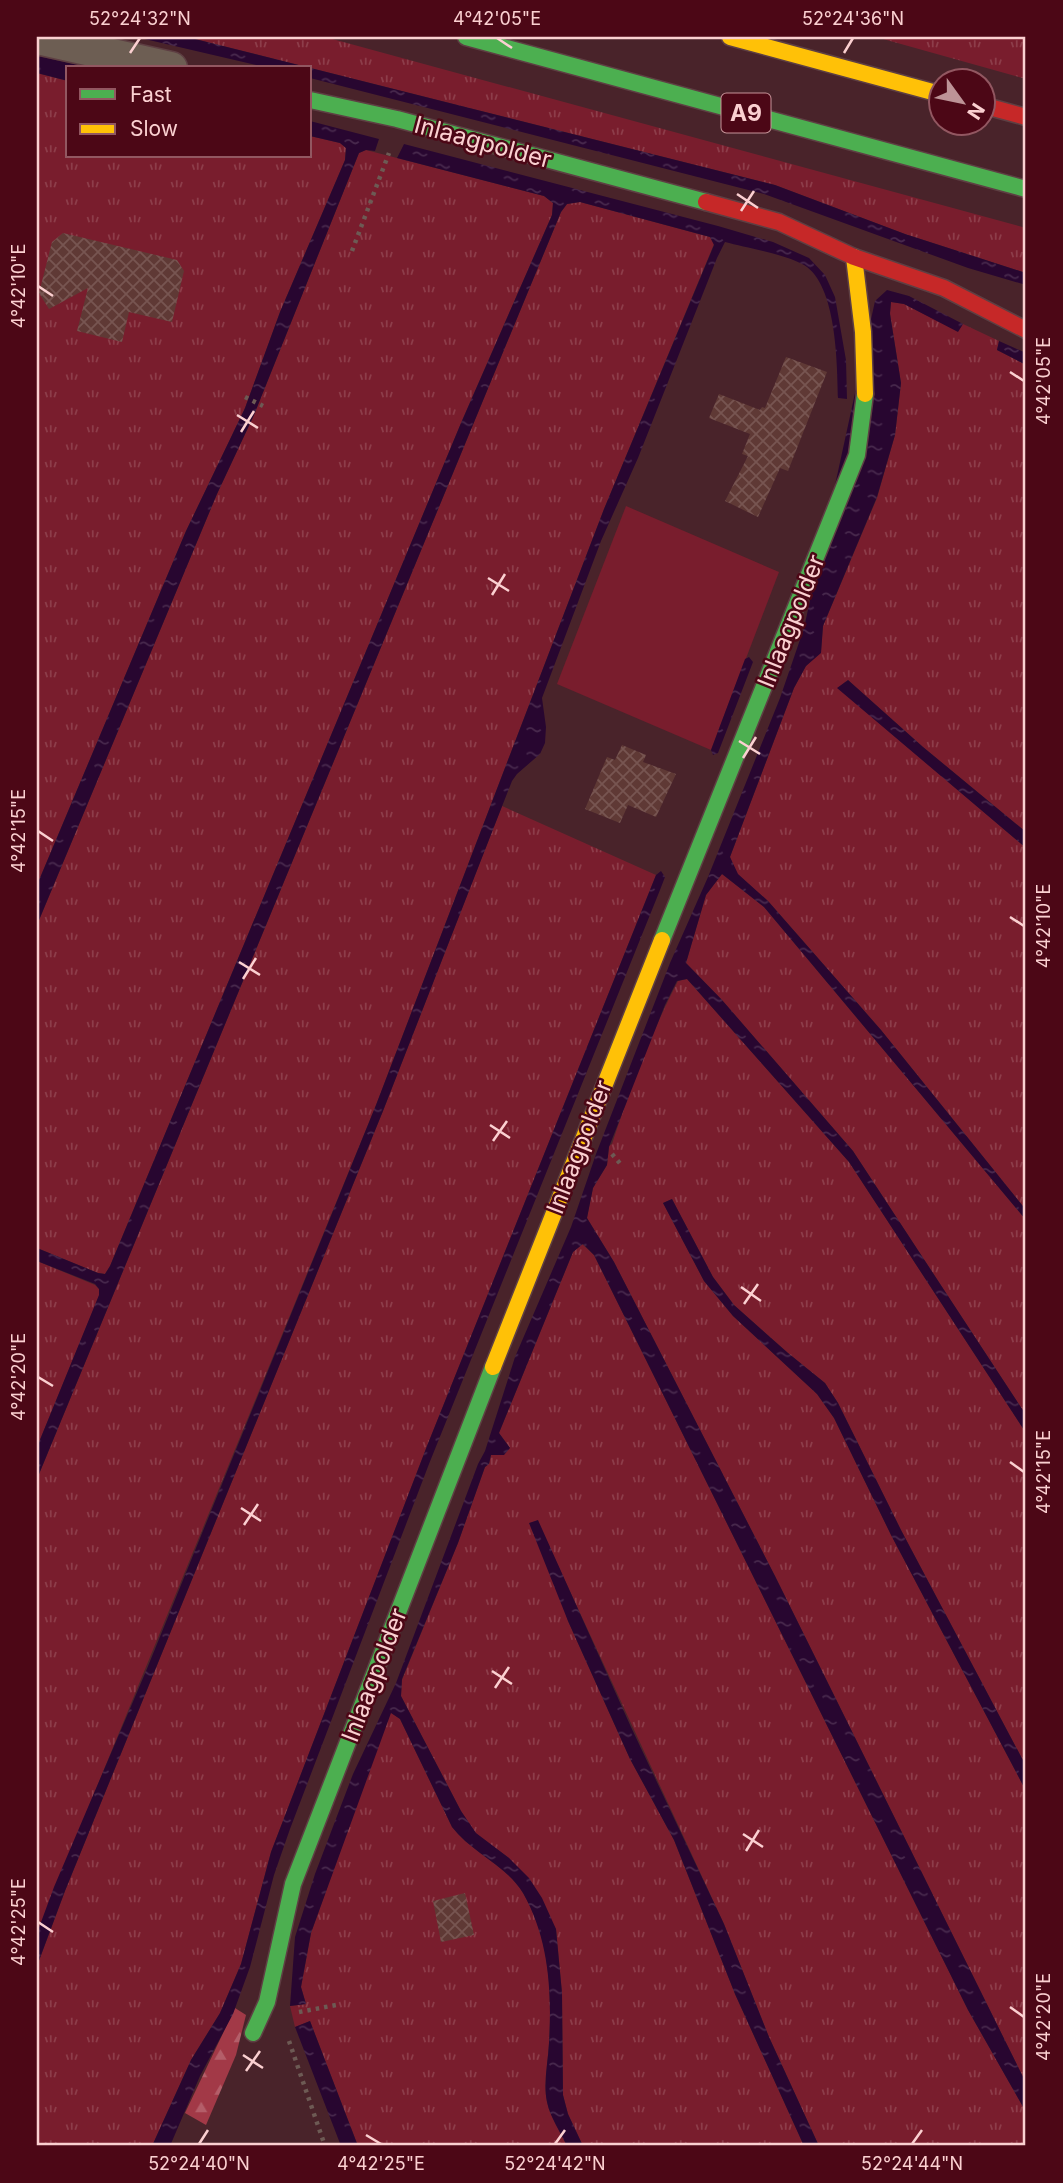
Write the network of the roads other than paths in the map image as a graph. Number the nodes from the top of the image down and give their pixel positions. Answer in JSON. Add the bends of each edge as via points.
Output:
{"nodes":[{"id":1,"x":466,"y":37,"type":"edge"},
{"id":2,"x":730,"y":37,"type":"edge"},
{"id":3,"x":37,"y":38,"type":"edge"},
{"id":4,"x":162,"y":66,"type":"edge"},
{"id":5,"x":926,"y":90,"type":"edge"},
{"id":6,"x":312,"y":100,"type":"edge"},
{"id":7,"x":996,"y":109,"type":"edge"},
{"id":8,"x":1026,"y":117,"type":"edge"},
{"id":9,"x":1026,"y":188,"type":"edge"},
{"id":10,"x":854,"y":257,"type":"junction"},
{"id":11,"x":1026,"y":330,"type":"edge"},
{"id":12,"x":253,"y":2033,"type":"dead end"}],
"edges":[{"from":1,"to":9,"type":"main road","number":"A9"},
{"from":2,"to":5,"type":"main road"},
{"from":3,"to":4,"type":"street"},
{"from":6,"to":10,"type":"main road","name":"Inlaagpolder","via":[[779,222]]},
{"from":7,"to":8,"type":"main road"},
{"from":10,"to":11,"type":"main road","name":"Inlaagpolder","via":[[944,288]]},
{"from":10,"to":12,"type":"main road","name":"Inlaagpolder","via":[[867,374],[864,427],[857,455],[582,1138],[293,1884],[267,2002]]}]}
